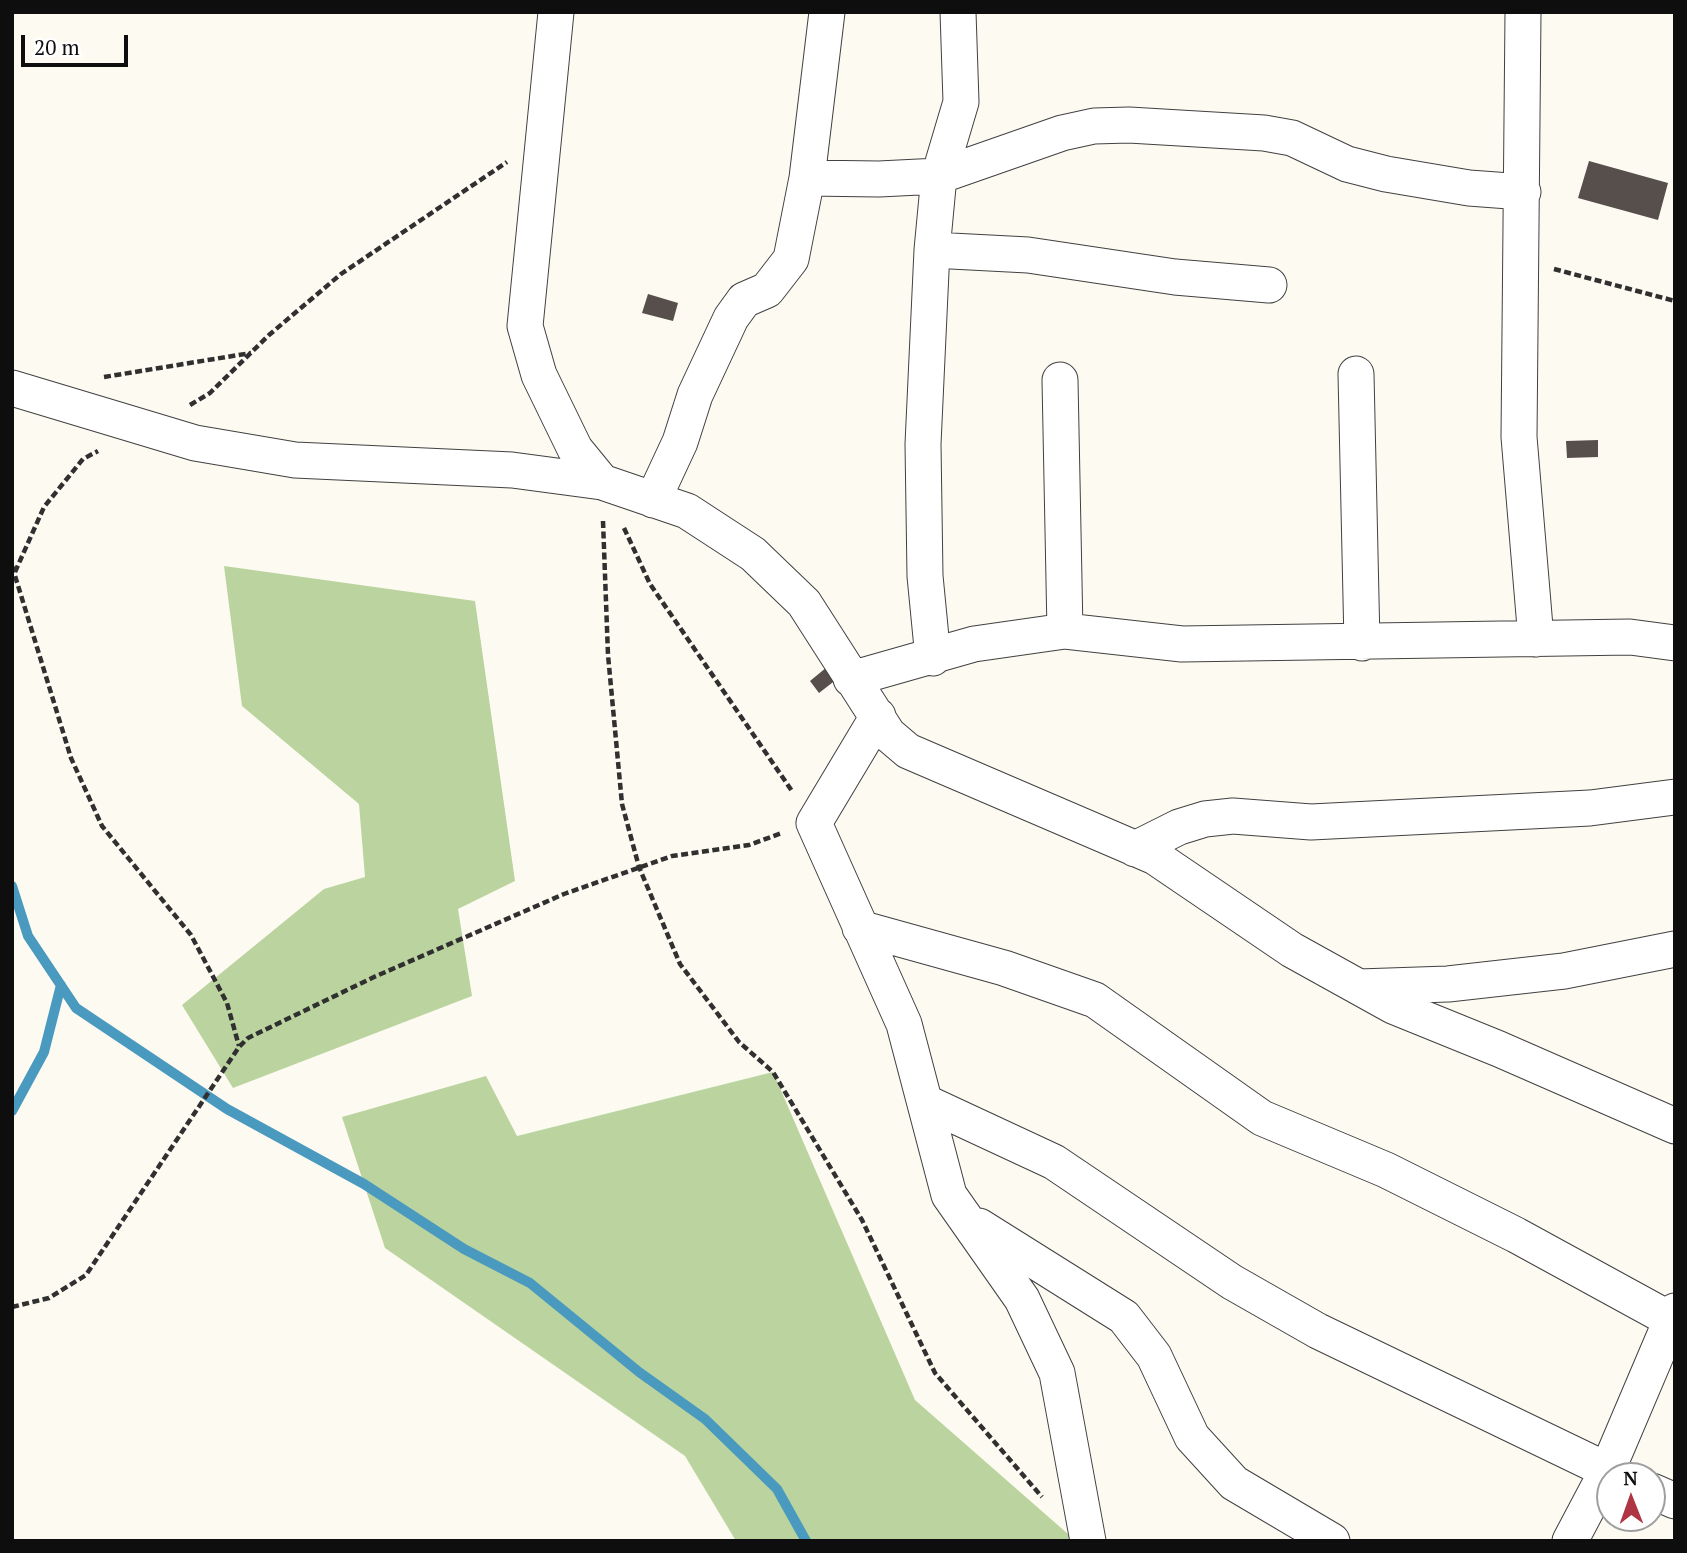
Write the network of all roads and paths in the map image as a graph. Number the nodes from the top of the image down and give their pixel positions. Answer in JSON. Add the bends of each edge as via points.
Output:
{"nodes":[{"id":1,"x":556,"y":12,"type":"edge"},
{"id":2,"x":827,"y":12,"type":"edge"},
{"id":3,"x":958,"y":12,"type":"edge"},
{"id":4,"x":1523,"y":12,"type":"edge"},
{"id":5,"x":543,"y":139,"type":"junction"},
{"id":6,"x":939,"y":176,"type":"junction"},
{"id":7,"x":807,"y":178,"type":"junction"},
{"id":8,"x":1523,"y":192,"type":"junction"},
{"id":9,"x":932,"y":250,"type":"junction"},
{"id":10,"x":1522,"y":261,"type":"junction"},
{"id":11,"x":1269,"y":285,"type":"dead end"},
{"id":12,"x":1675,"y":301,"type":"edge"},
{"id":13,"x":251,"y":353,"type":"junction"},
{"id":14,"x":1356,"y":374,"type":"dead end"},
{"id":15,"x":100,"y":378,"type":"dead end"},
{"id":16,"x":1060,"y":380,"type":"dead end"},
{"id":17,"x":12,"y":387,"type":"edge"},
{"id":18,"x":152,"y":429,"type":"junction"},
{"id":19,"x":602,"y":482,"type":"junction"},
{"id":20,"x":653,"y":500,"type":"junction"},
{"id":21,"x":12,"y":566,"type":"edge"},
{"id":22,"x":15,"y":572,"type":"junction"},
{"id":23,"x":1065,"y":631,"type":"junction"},
{"id":24,"x":1536,"y":639,"type":"junction"},
{"id":25,"x":1362,"y":643,"type":"junction"},
{"id":26,"x":1675,"y":643,"type":"edge"},
{"id":27,"x":933,"y":658,"type":"junction"},
{"id":28,"x":850,"y":679,"type":"junction"},
{"id":29,"x":878,"y":716,"type":"junction"},
{"id":30,"x":1675,"y":797,"type":"edge"},
{"id":31,"x":814,"y":823,"type":"junction"},
{"id":32,"x":1135,"y":849,"type":"junction"},
{"id":33,"x":639,"y":867,"type":"junction"},
{"id":34,"x":860,"y":928,"type":"junction"},
{"id":35,"x":1675,"y":949,"type":"edge"},
{"id":36,"x":1357,"y":987,"type":"junction"},
{"id":37,"x":239,"y":1046,"type":"junction"},
{"id":38,"x":925,"y":1102,"type":"junction"},
{"id":39,"x":1675,"y":1126,"type":"edge"},
{"id":40,"x":964,"y":1217,"type":"junction"},
{"id":41,"x":12,"y":1307,"type":"edge"},
{"id":42,"x":1674,"y":1318,"type":"edge"},
{"id":43,"x":1617,"y":1462,"type":"edge"},
{"id":44,"x":1596,"y":1465,"type":"edge"},
{"id":45,"x":1596,"y":1500,"type":"edge"},
{"id":46,"x":1046,"y":1501,"type":"dead end"},
{"id":47,"x":1088,"y":1541,"type":"edge"},
{"id":48,"x":1332,"y":1541,"type":"edge"},
{"id":49,"x":1570,"y":1541,"type":"edge"}],
"edges":[{"from":1,"to":5,"type":"street"},
{"from":2,"to":7,"type":"street"},
{"from":3,"to":6,"type":"street","via":[[961,102]]},
{"from":4,"to":8,"type":"street"},
{"from":5,"to":13,"type":"path","via":[[341,274]]},
{"from":5,"to":19,"type":"street","via":[[525,326],[539,375],[575,449]]},
{"from":6,"to":7,"type":"street"},
{"from":6,"to":8,"type":"street","via":[[1062,134],[1129,125],[1292,138],[1347,164],[1386,174]]},
{"from":6,"to":9,"type":"street"},
{"from":7,"to":20,"type":"street","via":[[791,259],[766,290],[744,300],[731,318]]},
{"from":8,"to":10,"type":"street"},
{"from":9,"to":11,"type":"street","via":[[1028,255],[1175,277]]},
{"from":9,"to":27,"type":"street","via":[[923,444],[925,576]]},
{"from":10,"to":12,"type":"path"},
{"from":10,"to":24,"type":"street","via":[[1518,437]]},
{"from":13,"to":15,"type":"path"},
{"from":13,"to":18,"type":"path","via":[[209,393]]},
{"from":14,"to":25,"type":"street"},
{"from":16,"to":23,"type":"street"},
{"from":17,"to":18,"type":"street"},
{"from":18,"to":19,"type":"street","via":[[195,443],[295,460],[512,470]]},
{"from":18,"to":22,"type":"path","via":[[83,459],[44,507]]},
{"from":19,"to":20,"type":"street"},
{"from":19,"to":31,"type":"path","via":[[650,584]]},
{"from":19,"to":33,"type":"path","via":[[608,655],[620,791]]},
{"from":20,"to":28,"type":"street","via":[[687,512],[753,554],[804,603]]},
{"from":21,"to":22,"type":"path"},
{"from":22,"to":37,"type":"path","via":[[71,758],[102,826],[191,936],[227,1003]]},
{"from":23,"to":25,"type":"street","via":[[1182,644]]},
{"from":23,"to":27,"type":"street","via":[[974,644]]},
{"from":24,"to":25,"type":"street"},
{"from":24,"to":26,"type":"street","via":[[1630,637]]},
{"from":27,"to":28,"type":"street"},
{"from":28,"to":29,"type":"street"},
{"from":29,"to":31,"type":"street"},
{"from":29,"to":32,"type":"street","via":[[908,751]]},
{"from":30,"to":32,"type":"street","via":[[1590,808],[1311,822],[1233,816],[1179,827]]},
{"from":31,"to":33,"type":"path","via":[[749,845],[672,856]]},
{"from":31,"to":34,"type":"street"},
{"from":32,"to":36,"type":"street","via":[[1155,857],[1292,950]]},
{"from":33,"to":37,"type":"path","via":[[564,894],[374,977]]},
{"from":33,"to":46,"type":"path","via":[[680,964],[739,1042],[773,1072],[862,1220],[935,1373]]},
{"from":34,"to":38,"type":"street","via":[[904,1024]]},
{"from":34,"to":42,"type":"street","via":[[1004,968],[1095,1000],[1262,1118],[1398,1176]]},
{"from":35,"to":36,"type":"street","via":[[1564,971],[1461,983]]},
{"from":36,"to":39,"type":"street"},
{"from":37,"to":41,"type":"path","via":[[86,1275],[48,1298]]},
{"from":38,"to":40,"type":"street","via":[[949,1195]]},
{"from":38,"to":44,"type":"street","via":[[1054,1162],[1232,1282],[1318,1331]]},
{"from":40,"to":47,"type":"street","via":[[1022,1299],[1057,1373]]},
{"from":40,"to":48,"type":"street","via":[[1124,1317],[1154,1356],[1192,1437],[1234,1483]]},
{"from":42,"to":43,"type":"street"},
{"from":45,"to":49,"type":"street"}]}
